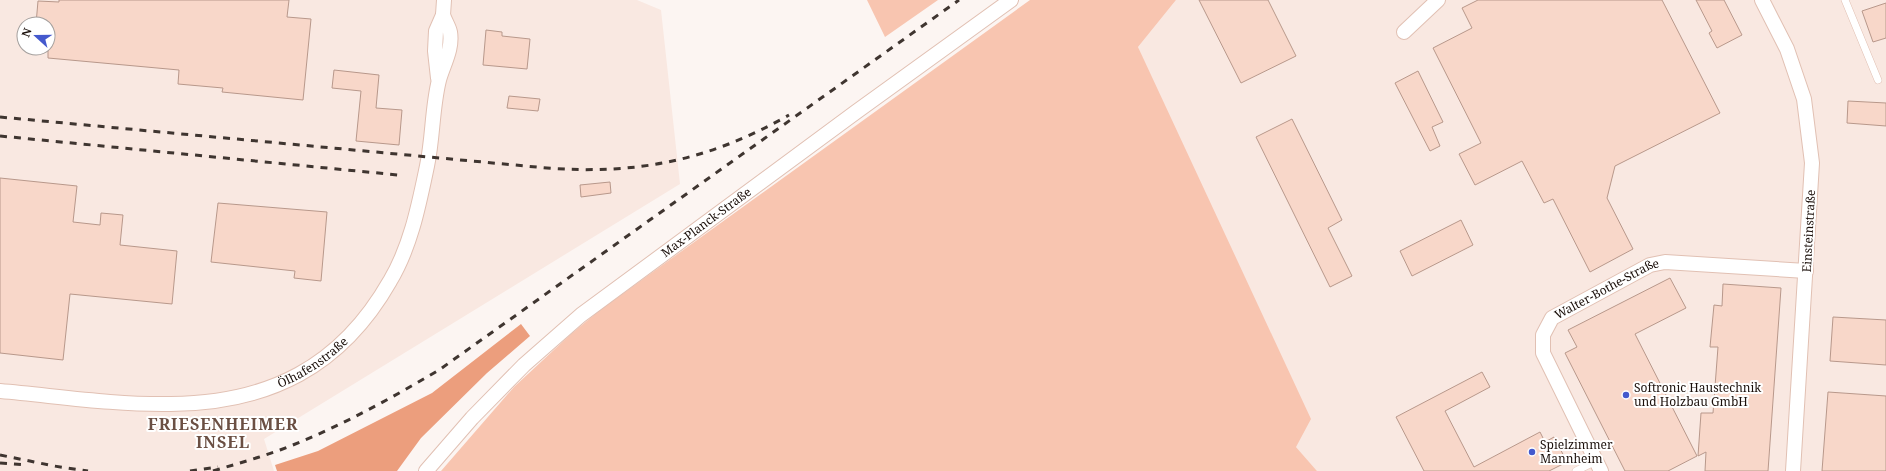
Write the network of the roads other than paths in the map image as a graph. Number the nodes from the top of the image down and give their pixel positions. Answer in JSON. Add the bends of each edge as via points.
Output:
{"nodes":[{"id":1,"x":444,"y":0,"type":"edge"},
{"id":2,"x":1011,"y":0,"type":"edge"},
{"id":3,"x":1438,"y":0,"type":"edge"},
{"id":4,"x":1762,"y":0,"type":"edge"},
{"id":5,"x":1844,"y":0,"type":"edge"},
{"id":6,"x":1404,"y":32,"type":"dead end"},
{"id":7,"x":1878,"y":80,"type":"dead end"},
{"id":8,"x":1806,"y":271,"type":"junction"},
{"id":9,"x":0,"y":391,"type":"edge"},
{"id":10,"x":1598,"y":466,"type":"edge"},
{"id":11,"x":426,"y":471,"type":"edge"},
{"id":12,"x":1576,"y":471,"type":"edge"},
{"id":13,"x":1793,"y":471,"type":"edge"}],
"edges":[{"from":1,"to":9,"type":"street","name":"Ölhafenstraße","via":[[443,16],[436,31],[434,51],[439,81],[420,202],[391,280],[362,324],[329,356],[303,373],[270,388],[236,397],[201,402],[140,403]]},
{"from":2,"to":11,"type":"street","name":"Max-Planck-Straße","via":[[580,315],[524,365],[472,418]]},
{"from":3,"to":6,"type":"street"},
{"from":4,"to":8,"type":"street","name":"Einsteinstraße","via":[[1787,49],[1804,99],[1812,163]]},
{"from":5,"to":7,"type":"lane"},
{"from":8,"to":10,"type":"street","name":"Walter-Bothe-Straße","via":[[1665,262],[1650,265],[1552,318],[1543,335],[1543,353]]},
{"from":8,"to":13,"type":"street","name":"Einsteinstraße"},
{"from":10,"to":12,"type":"lane"}]}
